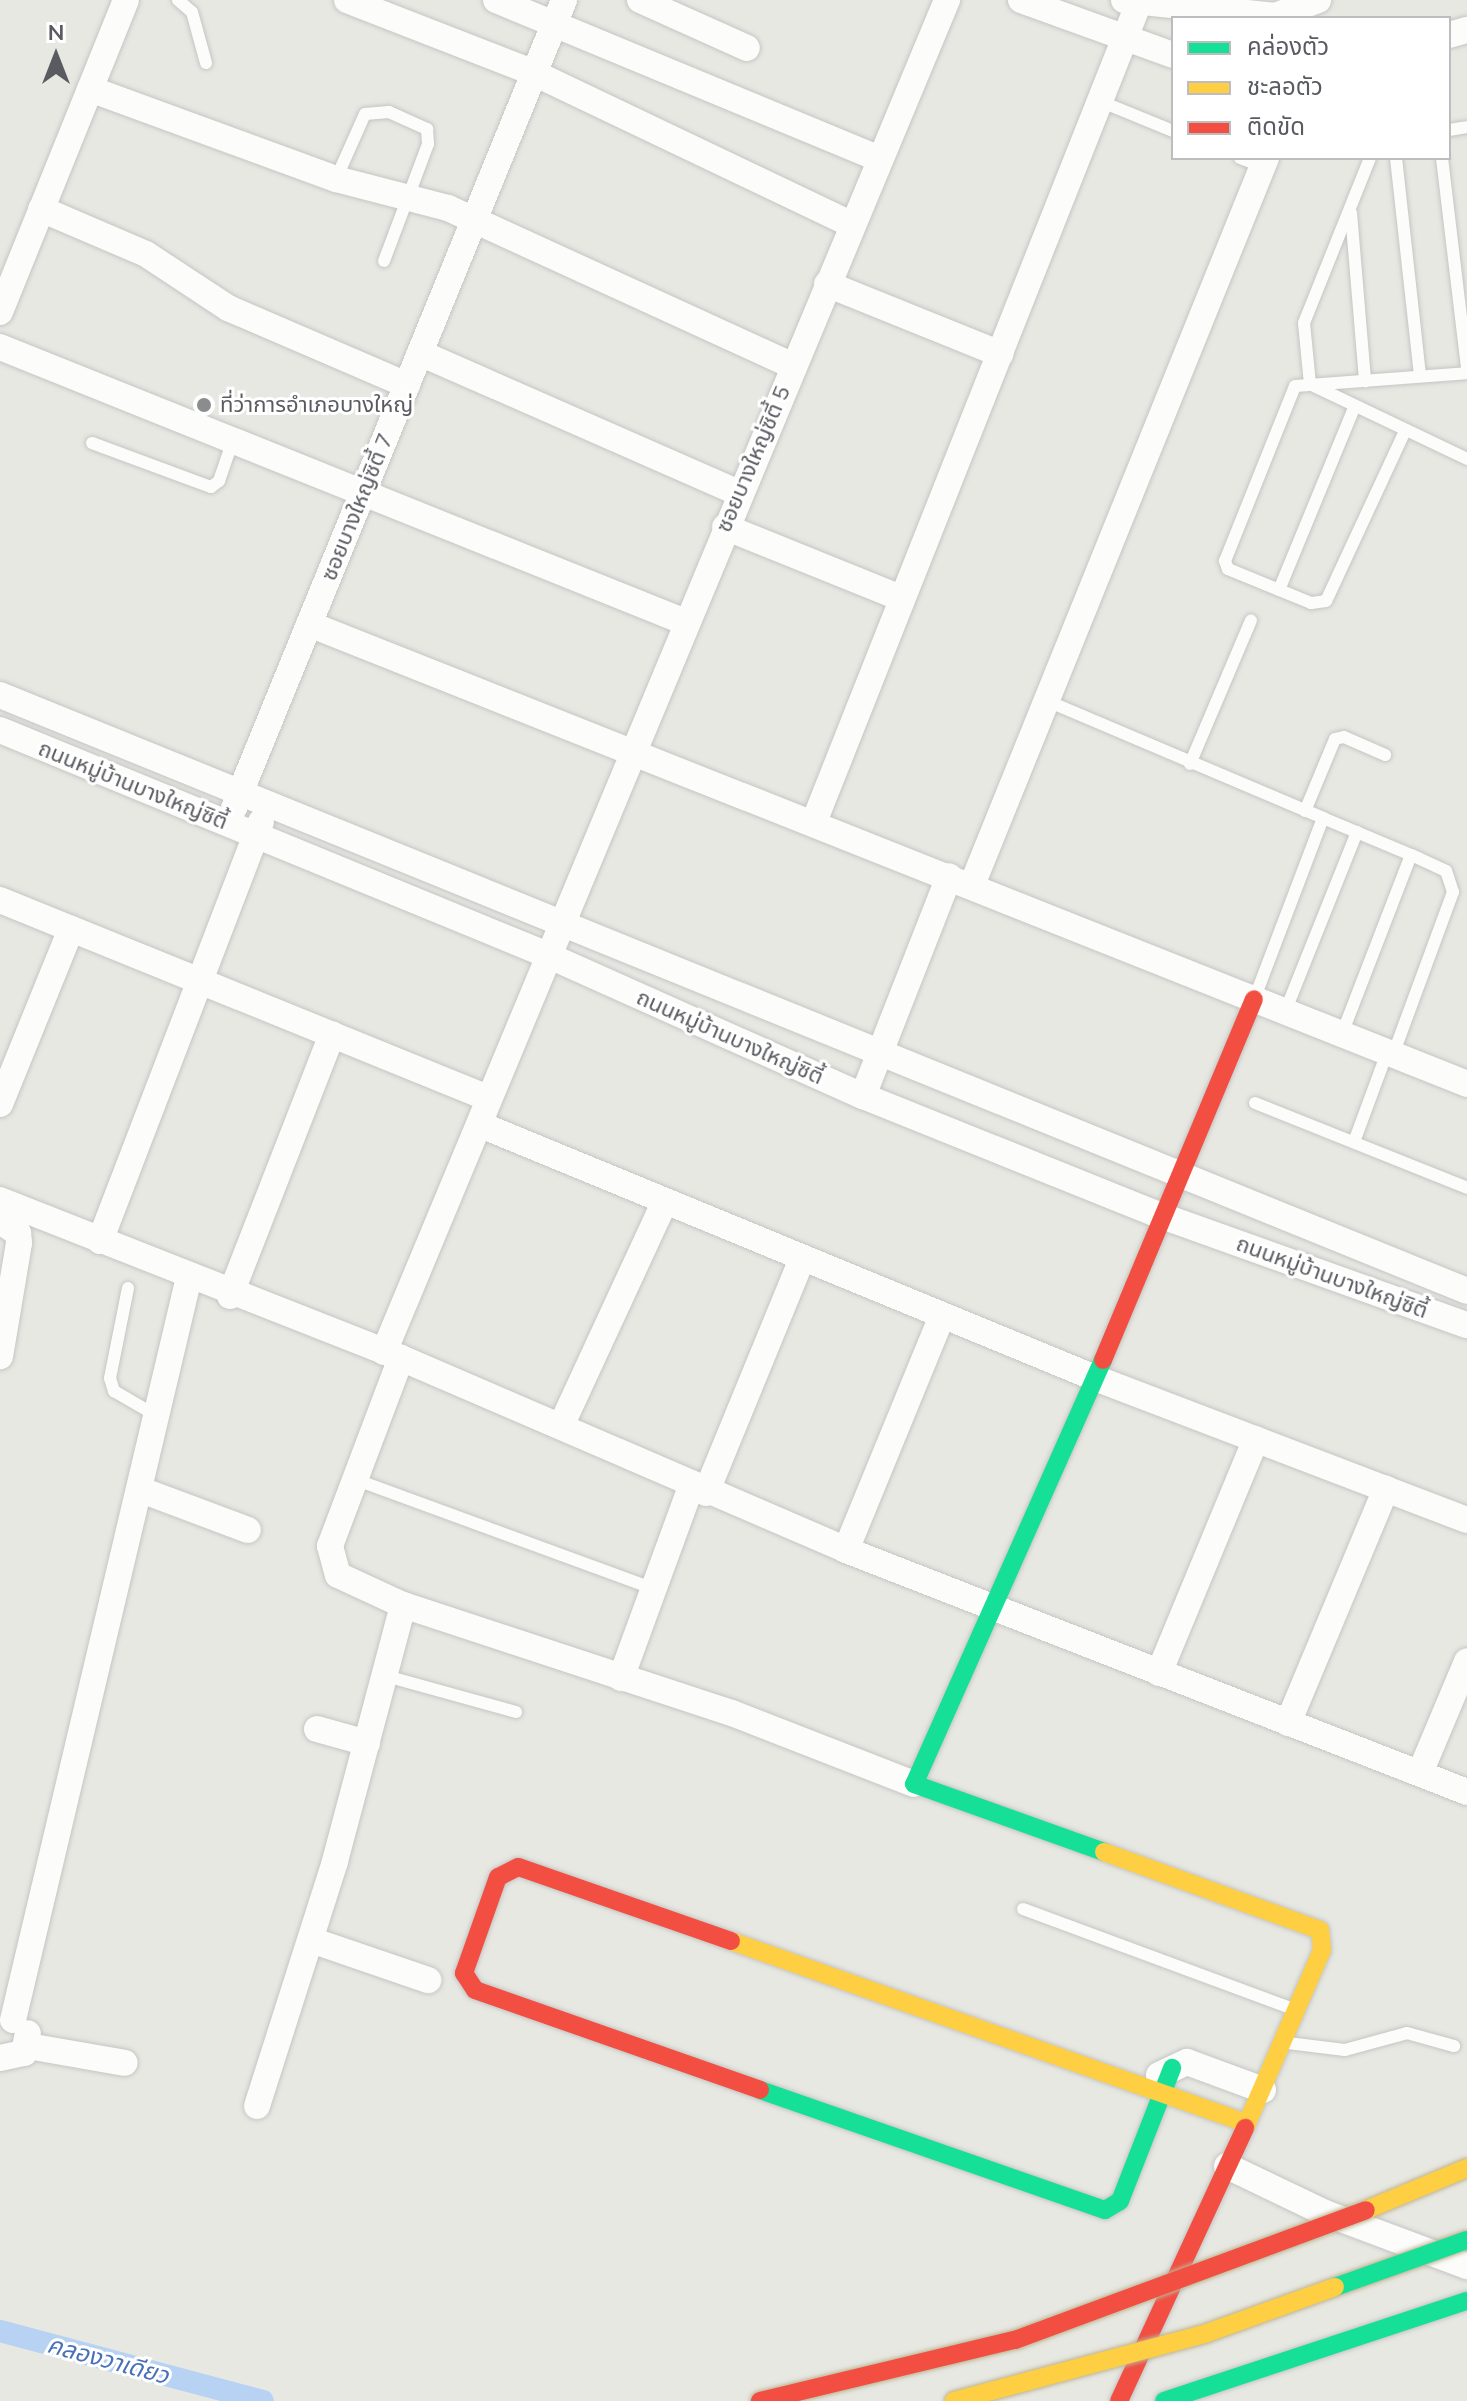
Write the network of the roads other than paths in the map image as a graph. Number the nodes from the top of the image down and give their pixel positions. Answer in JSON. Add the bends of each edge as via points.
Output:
{"nodes":[{"id":1,"x":126,"y":0,"type":"edge"},
{"id":2,"x":178,"y":0,"type":"edge"},
{"id":3,"x":347,"y":0,"type":"edge"},
{"id":4,"x":496,"y":0,"type":"edge"},
{"id":5,"x":564,"y":0,"type":"edge"},
{"id":6,"x":640,"y":0,"type":"edge"},
{"id":7,"x":947,"y":0,"type":"edge"},
{"id":8,"x":1021,"y":0,"type":"edge"},
{"id":9,"x":1318,"y":0,"type":"edge"},
{"id":10,"x":1131,"y":3,"type":"edge"},
{"id":11,"x":1265,"y":16,"type":"edge"},
{"id":12,"x":1278,"y":16,"type":"edge"},
{"id":13,"x":554,"y":25,"type":"junction"},
{"id":14,"x":1125,"y":41,"type":"junction"},
{"id":15,"x":747,"y":48,"type":"dead end"},
{"id":16,"x":1171,"y":54,"type":"edge"},
{"id":17,"x":206,"y":63,"type":"dead end"},
{"id":18,"x":534,"y":73,"type":"junction"},
{"id":19,"x":90,"y":89,"type":"junction"},
{"id":20,"x":1102,"y":102,"type":"junction"},
{"id":21,"x":1171,"y":130,"type":"edge"},
{"id":22,"x":880,"y":159,"type":"junction"},
{"id":23,"x":1369,"y":160,"type":"edge"},
{"id":24,"x":1396,"y":160,"type":"edge"},
{"id":25,"x":1442,"y":160,"type":"edge"},
{"id":26,"x":1256,"y":161,"type":"edge"},
{"id":27,"x":336,"y":179,"type":"junction"},
{"id":28,"x":405,"y":202,"type":"junction"},
{"id":29,"x":1350,"y":208,"type":"junction"},
{"id":30,"x":41,"y":209,"type":"junction"},
{"id":31,"x":474,"y":220,"type":"junction"},
{"id":32,"x":852,"y":225,"type":"junction"},
{"id":33,"x":384,"y":261,"type":"dead end"},
{"id":34,"x":827,"y":284,"type":"junction"},
{"id":35,"x":0,"y":312,"type":"edge"},
{"id":36,"x":0,"y":347,"type":"edge"},
{"id":37,"x":1466,"y":348,"type":"edge"},
{"id":38,"x":420,"y":353,"type":"junction"},
{"id":39,"x":1000,"y":354,"type":"junction"},
{"id":40,"x":793,"y":366,"type":"junction"},
{"id":41,"x":1467,"y":371,"type":"edge"},
{"id":42,"x":1420,"y":376,"type":"junction"},
{"id":43,"x":1365,"y":381,"type":"junction"},
{"id":44,"x":1310,"y":384,"type":"junction"},
{"id":45,"x":407,"y":385,"type":"junction"},
{"id":46,"x":1354,"y":408,"type":"junction"},
{"id":47,"x":1405,"y":431,"type":"junction"},
{"id":48,"x":233,"y":439,"type":"junction"},
{"id":49,"x":92,"y":443,"type":"dead end"},
{"id":50,"x":1467,"y":459,"type":"edge"},
{"id":51,"x":364,"y":490,"type":"junction"},
{"id":52,"x":739,"y":493,"type":"junction"},
{"id":53,"x":725,"y":527,"type":"junction"},
{"id":54,"x":1279,"y":590,"type":"junction"},
{"id":55,"x":901,"y":598,"type":"junction"},
{"id":56,"x":1251,"y":620,"type":"dead end"},
{"id":57,"x":685,"y":622,"type":"junction"},
{"id":58,"x":309,"y":624,"type":"junction"},
{"id":59,"x":0,"y":695,"type":"edge"},
{"id":60,"x":1050,"y":702,"type":"junction"},
{"id":61,"x":1,"y":734,"type":"edge"},
{"id":62,"x":632,"y":748,"type":"junction"},
{"id":63,"x":1385,"y":755,"type":"dead end"},
{"id":64,"x":1190,"y":764,"type":"junction"},
{"id":65,"x":241,"y":792,"type":"junction"},
{"id":66,"x":268,"y":804,"type":"junction"},
{"id":67,"x":1305,"y":811,"type":"junction"},
{"id":68,"x":1323,"y":818,"type":"junction"},
{"id":69,"x":814,"y":822,"type":"junction"},
{"id":70,"x":227,"y":823,"type":"junction"},
{"id":71,"x":1357,"y":832,"type":"junction"},
{"id":72,"x":255,"y":835,"type":"junction"},
{"id":73,"x":1411,"y":855,"type":"junction"},
{"id":74,"x":961,"y":880,"type":"junction"},
{"id":75,"x":0,"y":900,"type":"edge"},
{"id":76,"x":560,"y":918,"type":"junction"},
{"id":77,"x":71,"y":929,"type":"junction"},
{"id":78,"x":545,"y":954,"type":"junction"},
{"id":79,"x":199,"y":982,"type":"junction"},
{"id":80,"x":1254,"y":999,"type":"junction"},
{"id":81,"x":1285,"y":1012,"type":"junction"},
{"id":82,"x":332,"y":1034,"type":"junction"},
{"id":83,"x":1342,"y":1034,"type":"junction"},
{"id":84,"x":879,"y":1054,"type":"junction"},
{"id":85,"x":1390,"y":1054,"type":"junction"},
{"id":86,"x":1467,"y":1084,"type":"edge"},
{"id":87,"x":863,"y":1096,"type":"junction"},
{"id":88,"x":488,"y":1098,"type":"junction"},
{"id":89,"x":1255,"y":1103,"type":"dead end"},
{"id":90,"x":0,"y":1104,"type":"edge"},
{"id":91,"x":481,"y":1125,"type":"junction"},
{"id":92,"x":1354,"y":1142,"type":"junction"},
{"id":93,"x":1178,"y":1177,"type":"junction"},
{"id":94,"x":1467,"y":1188,"type":"edge"},
{"id":95,"x":0,"y":1200,"type":"edge"},
{"id":96,"x":664,"y":1203,"type":"junction"},
{"id":97,"x":1162,"y":1216,"type":"junction"},
{"id":98,"x":0,"y":1221,"type":"edge"},
{"id":99,"x":100,"y":1241,"type":"junction"},
{"id":100,"x":802,"y":1259,"type":"junction"},
{"id":101,"x":189,"y":1277,"type":"junction"},
{"id":102,"x":128,"y":1288,"type":"dead end"},
{"id":103,"x":1467,"y":1291,"type":"edge"},
{"id":104,"x":230,"y":1296,"type":"junction"},
{"id":105,"x":942,"y":1316,"type":"junction"},
{"id":106,"x":1467,"y":1325,"type":"edge"},
{"id":107,"x":393,"y":1355,"type":"junction"},
{"id":108,"x":0,"y":1356,"type":"edge"},
{"id":109,"x":1095,"y":1378,"type":"junction"},
{"id":110,"x":157,"y":1416,"type":"junction"},
{"id":111,"x":561,"y":1426,"type":"junction"},
{"id":112,"x":1256,"y":1439,"type":"junction"},
{"id":113,"x":354,"y":1479,"type":"junction"},
{"id":114,"x":1386,"y":1489,"type":"junction"},
{"id":115,"x":141,"y":1490,"type":"junction"},
{"id":116,"x":699,"y":1490,"type":"junction"},
{"id":117,"x":1467,"y":1520,"type":"edge"},
{"id":118,"x":248,"y":1530,"type":"dead end"},
{"id":119,"x":846,"y":1550,"type":"junction"},
{"id":120,"x":654,"y":1589,"type":"junction"},
{"id":121,"x":403,"y":1605,"type":"junction"},
{"id":122,"x":990,"y":1606,"type":"junction"},
{"id":123,"x":1467,"y":1661,"type":"edge"},
{"id":124,"x":1159,"y":1673,"type":"junction"},
{"id":125,"x":386,"y":1676,"type":"junction"},
{"id":126,"x":621,"y":1678,"type":"junction"},
{"id":127,"x":516,"y":1712,"type":"dead end"},
{"id":128,"x":1288,"y":1723,"type":"junction"},
{"id":129,"x":317,"y":1729,"type":"dead end"},
{"id":130,"x":367,"y":1743,"type":"junction"},
{"id":131,"x":1420,"y":1773,"type":"junction"},
{"id":132,"x":914,"y":1784,"type":"junction"},
{"id":133,"x":1467,"y":1792,"type":"edge"},
{"id":134,"x":1023,"y":1909,"type":"dead end"},
{"id":135,"x":311,"y":1940,"type":"junction"},
{"id":136,"x":428,"y":1980,"type":"dead end"},
{"id":137,"x":1297,"y":2010,"type":"junction"},
{"id":138,"x":6,"y":2021,"type":"edge"},
{"id":139,"x":1285,"y":2042,"type":"junction"},
{"id":140,"x":28,"y":2046,"type":"junction"},
{"id":141,"x":1454,"y":2046,"type":"dead end"},
{"id":142,"x":0,"y":2058,"type":"edge"},
{"id":143,"x":125,"y":2063,"type":"dead end"},
{"id":144,"x":1158,"y":2081,"type":"junction"},
{"id":145,"x":1263,"y":2090,"type":"junction"},
{"id":146,"x":257,"y":2106,"type":"dead end"},
{"id":147,"x":1246,"y":2123,"type":"junction"},
{"id":148,"x":1227,"y":2166,"type":"junction"},
{"id":149,"x":1467,"y":2168,"type":"edge"},
{"id":150,"x":1467,"y":2240,"type":"edge"},
{"id":151,"x":1467,"y":2266,"type":"edge"},
{"id":152,"x":1467,"y":2301,"type":"edge"},
{"id":153,"x":760,"y":2401,"type":"edge"},
{"id":154,"x":954,"y":2401,"type":"edge"},
{"id":155,"x":1119,"y":2401,"type":"edge"},
{"id":156,"x":1164,"y":2401,"type":"edge"}],
"edges":[{"from":1,"to":19,"type":"street"},
{"from":2,"to":17,"type":"lane","via":[[192,12]]},
{"from":3,"to":18,"type":"street"},
{"from":4,"to":13,"type":"street"},
{"from":5,"to":13,"type":"street","name":"ซอยบางใหญ่ซิตี้ 7"},
{"from":6,"to":15,"type":"street"},
{"from":7,"to":22,"type":"street","name":"ซอยบางใหญ่ซิตี้ 5"},
{"from":8,"to":14,"type":"street"},
{"from":9,"to":12,"type":"street"},
{"from":10,"to":11,"type":"street"},
{"from":10,"to":14,"type":"street"},
{"from":13,"to":18,"type":"street","name":"ซอยบางใหญ่ซิตี้ 7"},
{"from":13,"to":22,"type":"street"},
{"from":14,"to":16,"type":"street"},
{"from":14,"to":20,"type":"street"},
{"from":18,"to":31,"type":"street","name":"ซอยบางใหญ่ซิตี้ 7"},
{"from":18,"to":32,"type":"street"},
{"from":19,"to":27,"type":"street"},
{"from":19,"to":30,"type":"street"},
{"from":20,"to":21,"type":"lane"},
{"from":20,"to":39,"type":"street"},
{"from":22,"to":32,"type":"street","name":"ซอยบางใหญ่ซิตี้ 5"},
{"from":23,"to":29,"type":"lane"},
{"from":24,"to":42,"type":"lane"},
{"from":25,"to":37,"type":"lane"},
{"from":26,"to":60,"type":"street"},
{"from":27,"to":28,"type":"street"},
{"from":27,"to":28,"type":"lane","via":[[365,114],[389,112],[431,136]]},
{"from":28,"to":31,"type":"street","via":[[434,203]]},
{"from":28,"to":33,"type":"lane"},
{"from":29,"to":43,"type":"lane"},
{"from":29,"to":44,"type":"lane","via":[[1304,323]]},
{"from":30,"to":35,"type":"street"},
{"from":30,"to":45,"type":"street","via":[[146,254],[228,308]]},
{"from":31,"to":38,"type":"street","name":"ซอยบางใหญ่ซิตี้ 7"},
{"from":31,"to":40,"type":"street"},
{"from":32,"to":34,"type":"street","name":"ซอยบางใหญ่ซิตี้ 5"},
{"from":34,"to":39,"type":"street"},
{"from":34,"to":40,"type":"street","name":"ซอยบางใหญ่ซิตี้ 5"},
{"from":36,"to":48,"type":"street"},
{"from":37,"to":41,"type":"lane"},
{"from":38,"to":45,"type":"street","name":"ซอยบางใหญ่ซิตี้ 7"},
{"from":38,"to":52,"type":"street"},
{"from":39,"to":55,"type":"street"},
{"from":40,"to":52,"type":"street","name":"ซอยบางใหญ่ซิตี้ 5"},
{"from":41,"to":42,"type":"lane"},
{"from":42,"to":43,"type":"lane"},
{"from":43,"to":44,"type":"lane"},
{"from":44,"to":46,"type":"lane"},
{"from":44,"to":54,"type":"lane","via":[[1295,386],[1225,561],[1228,569]]},
{"from":45,"to":51,"type":"street","name":"ซอยบางใหญ่ซิตี้ 7"},
{"from":46,"to":47,"type":"lane"},
{"from":46,"to":54,"type":"lane"},
{"from":47,"to":50,"type":"lane"},
{"from":47,"to":54,"type":"lane","via":[[1326,601],[1311,603]]},
{"from":48,"to":49,"type":"lane","via":[[219,481],[211,487]]},
{"from":48,"to":51,"type":"street"},
{"from":51,"to":57,"type":"street"},
{"from":51,"to":58,"type":"street","name":"ซอยบางใหญ่ซิตี้ 7"},
{"from":52,"to":53,"type":"street","name":"ซอยบางใหญ่ซิตี้ 5"},
{"from":53,"to":55,"type":"street"},
{"from":53,"to":57,"type":"street","name":"ซอยบางใหญ่ซิตี้ 5"},
{"from":55,"to":69,"type":"street"},
{"from":56,"to":64,"type":"lane"},
{"from":57,"to":62,"type":"street","name":"ซอยบางใหญ่ซิตี้ 5"},
{"from":58,"to":62,"type":"street"},
{"from":58,"to":65,"type":"street","name":"ซอยบางใหญ่ซิตี้ 7"},
{"from":59,"to":65,"type":"street","name":"ถนนหมู่บ้านบางใหญ่ซิตี้"},
{"from":60,"to":64,"type":"lane"},
{"from":60,"to":74,"type":"street"},
{"from":61,"to":70,"type":"street","name":"ถนนหมู่บ้านบางใหญ่ซิตี้"},
{"from":62,"to":69,"type":"street"},
{"from":62,"to":76,"type":"street","name":"ซอยบางใหญ่ซิตี้ 5"},
{"from":63,"to":67,"type":"lane","via":[[1344,737],[1335,739]]},
{"from":64,"to":67,"type":"lane"},
{"from":65,"to":66,"type":"street","name":"ถนนหมู่บ้านบางใหญ่ซิตี้"},
{"from":65,"to":70,"type":"street","name":"ซอยบางใหญ่ซิตี้ 7"},
{"from":66,"to":72,"type":"street"},
{"from":66,"to":76,"type":"street","name":"ถนนหมู่บ้านบางใหญ่ซิตี้"},
{"from":67,"to":68,"type":"lane"},
{"from":68,"to":71,"type":"lane"},
{"from":68,"to":80,"type":"lane"},
{"from":69,"to":74,"type":"street"},
{"from":70,"to":72,"type":"street","name":"ถนนหมู่บ้านบางใหญ่ซิตี้"},
{"from":71,"to":73,"type":"lane"},
{"from":71,"to":81,"type":"lane"},
{"from":72,"to":78,"type":"street","name":"ถนนหมู่บ้านบางใหญ่ซิตี้"},
{"from":72,"to":79,"type":"street"},
{"from":73,"to":83,"type":"lane"},
{"from":73,"to":85,"type":"lane","via":[[1446,871],[1453,892]]},
{"from":74,"to":80,"type":"street"},
{"from":74,"to":84,"type":"street"},
{"from":75,"to":77,"type":"street"},
{"from":76,"to":78,"type":"street","name":"ซอยบางใหญ่ซิตี้ 5"},
{"from":76,"to":84,"type":"street","name":"ถนนหมู่บ้านบางใหญ่ซิตี้"},
{"from":77,"to":79,"type":"street"},
{"from":77,"to":90,"type":"street"},
{"from":78,"to":87,"type":"street","name":"ถนนหมู่บ้านบางใหญ่ซิตี้"},
{"from":78,"to":88,"type":"street","name":"ซอยบางใหญ่ซิตี้ 5"},
{"from":79,"to":82,"type":"street"},
{"from":79,"to":99,"type":"street"},
{"from":80,"to":81,"type":"street"},
{"from":80,"to":93,"type":"main road"},
{"from":81,"to":83,"type":"street"},
{"from":82,"to":88,"type":"street"},
{"from":82,"to":104,"type":"street"},
{"from":83,"to":85,"type":"street"},
{"from":84,"to":87,"type":"street"},
{"from":84,"to":93,"type":"street","name":"ถนนหมู่บ้านบางใหญ่ซิตี้"},
{"from":85,"to":86,"type":"street"},
{"from":85,"to":92,"type":"lane"},
{"from":87,"to":97,"type":"street","name":"ถนนหมู่บ้านบางใหญ่ซิตี้"},
{"from":88,"to":91,"type":"street","name":"ซอยบางใหญ่ซิตี้ 5"},
{"from":89,"to":92,"type":"lane"},
{"from":91,"to":96,"type":"street"},
{"from":91,"to":107,"type":"street","name":"ซอยบางใหญ่ซิตี้ 5"},
{"from":92,"to":94,"type":"lane"},
{"from":93,"to":97,"type":"main road"},
{"from":93,"to":103,"type":"street","name":"ถนนหมู่บ้านบางใหญ่ซิตี้"},
{"from":95,"to":99,"type":"street"},
{"from":96,"to":100,"type":"street"},
{"from":96,"to":111,"type":"street"},
{"from":97,"to":106,"type":"street","name":"ถนนหมู่บ้านบางใหญ่ซิตี้"},
{"from":97,"to":109,"type":"main road"},
{"from":98,"to":108,"type":"street","via":[[18,1233],[19,1243]]},
{"from":99,"to":101,"type":"street"},
{"from":100,"to":105,"type":"street"},
{"from":100,"to":116,"type":"street"},
{"from":101,"to":104,"type":"street"},
{"from":101,"to":110,"type":"street"},
{"from":102,"to":110,"type":"lane","via":[[110,1378],[114,1391]]},
{"from":104,"to":107,"type":"street"},
{"from":105,"to":109,"type":"street"},
{"from":105,"to":119,"type":"street"},
{"from":107,"to":111,"type":"street"},
{"from":107,"to":113,"type":"street","name":"ซอยบางใหญ่ซิตี้ 5"},
{"from":109,"to":112,"type":"street"},
{"from":109,"to":122,"type":"main road"},
{"from":110,"to":115,"type":"street"},
{"from":111,"to":116,"type":"street"},
{"from":112,"to":114,"type":"street"},
{"from":112,"to":124,"type":"street"},
{"from":113,"to":120,"type":"lane"},
{"from":113,"to":121,"type":"street","name":"ซอยบางใหญ่ซิตี้ 5","via":[[330,1546],[332,1562],[350,1584]]},
{"from":114,"to":117,"type":"street"},
{"from":114,"to":128,"type":"street"},
{"from":115,"to":118,"type":"street"},
{"from":115,"to":138,"type":"street"},
{"from":116,"to":119,"type":"street"},
{"from":116,"to":120,"type":"street"},
{"from":119,"to":122,"type":"street"},
{"from":120,"to":126,"type":"street"},
{"from":121,"to":125,"type":"street"},
{"from":121,"to":126,"type":"street","name":"ซอยบางใหญ่ซิตี้ 5"},
{"from":122,"to":124,"type":"street"},
{"from":122,"to":132,"type":"main road"},
{"from":123,"to":131,"type":"street"},
{"from":124,"to":128,"type":"street"},
{"from":125,"to":127,"type":"lane"},
{"from":125,"to":130,"type":"street"},
{"from":126,"to":132,"type":"street","name":"ซอยบางใหญ่ซิตี้ 5"},
{"from":128,"to":131,"type":"street"},
{"from":129,"to":130,"type":"street"},
{"from":130,"to":135,"type":"street"},
{"from":131,"to":133,"type":"street"},
{"from":132,"to":137,"type":"main road","via":[[1320,1930],[1322,1950]]},
{"from":134,"to":137,"type":"lane"},
{"from":135,"to":136,"type":"street"},
{"from":135,"to":146,"type":"street"},
{"from":137,"to":139,"type":"main road"},
{"from":138,"to":140,"type":"street","via":[[27,2029]]},
{"from":139,"to":141,"type":"lane","via":[[1345,2050],[1407,2033]]},
{"from":139,"to":145,"type":"main road"},
{"from":140,"to":142,"type":"street","via":[[18,2058]]},
{"from":140,"to":143,"type":"street"},
{"from":144,"to":144,"type":"main road","via":[[1120,2201],[1105,2210],[475,1990],[464,1973],[498,1877],[518,1867]]},
{"from":144,"to":145,"type":"street","via":[[1196,2064]]},
{"from":144,"to":147,"type":"main road"},
{"from":145,"to":147,"type":"main road"},
{"from":147,"to":148,"type":"main road"},
{"from":148,"to":151,"type":"street","via":[[1325,2213]]},
{"from":148,"to":155,"type":"main road"},
{"from":149,"to":153,"type":"main road","bridge":true,"via":[[1027,2336],[896,2373]]},
{"from":150,"to":154,"type":"main road","bridge":true,"via":[[1207,2333]]},
{"from":152,"to":156,"type":"main road"}]}
